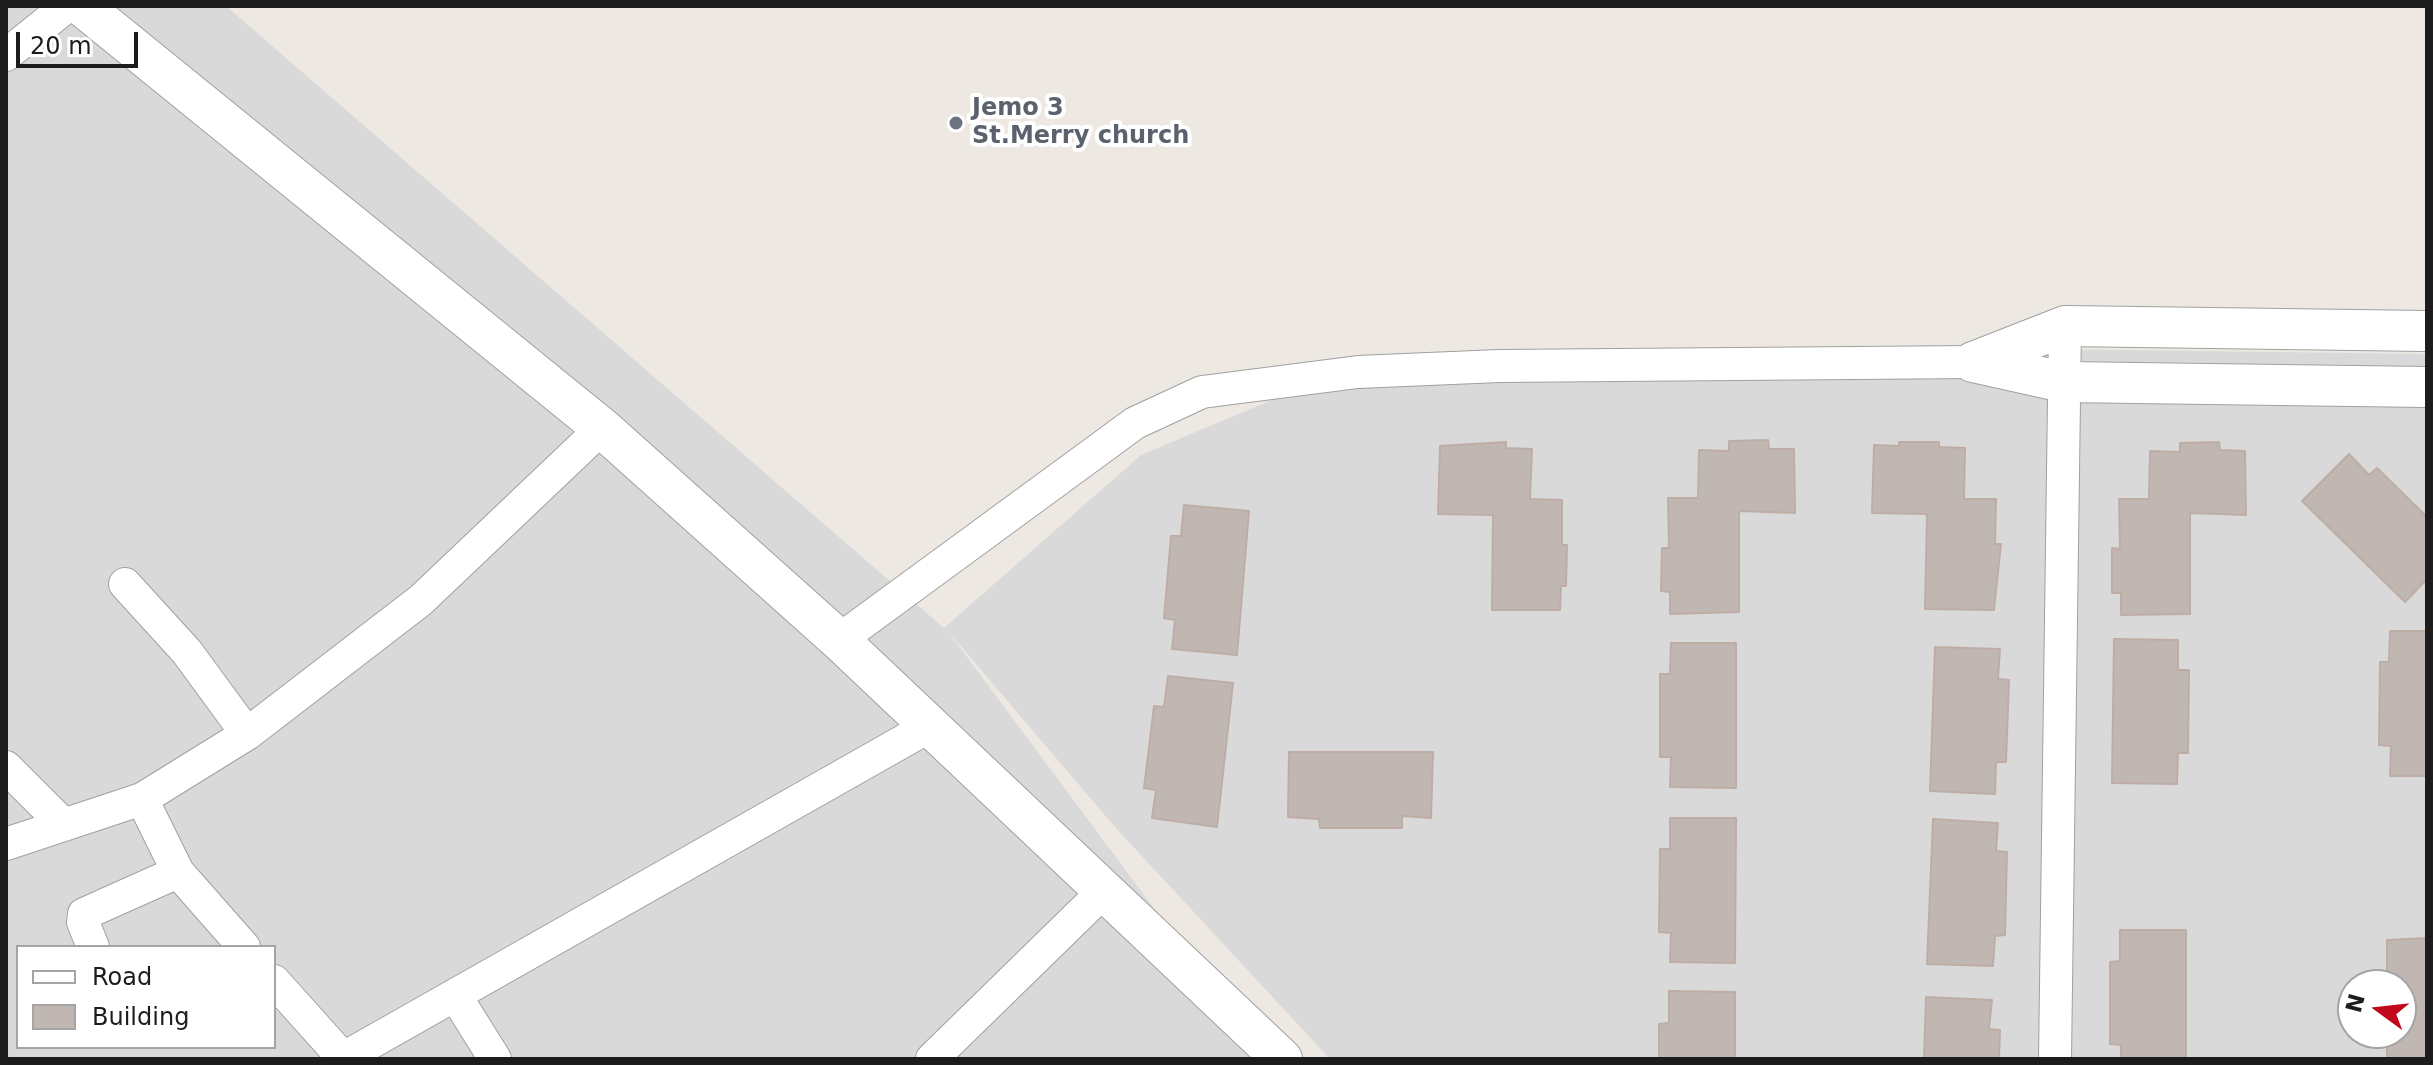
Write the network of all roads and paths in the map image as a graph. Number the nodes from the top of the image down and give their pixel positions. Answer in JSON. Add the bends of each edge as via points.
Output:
{"nodes":[{"id":1,"x":67,"y":6,"type":"edge"},
{"id":2,"x":82,"y":6,"type":"edge"},
{"id":3,"x":6,"y":55,"type":"edge"},
{"id":4,"x":2065,"y":326,"type":"junction"},
{"id":5,"x":2427,"y":331,"type":"edge"},
{"id":6,"x":1973,"y":362,"type":"junction"},
{"id":7,"x":2063,"y":382,"type":"junction"},
{"id":8,"x":2427,"y":387,"type":"edge"},
{"id":9,"x":602,"y":428,"type":"junction"},
{"id":10,"x":125,"y":584,"type":"dead end"},
{"id":11,"x":839,"y":640,"type":"junction"},
{"id":12,"x":930,"y":726,"type":"junction"},
{"id":13,"x":247,"y":734,"type":"junction"},
{"id":14,"x":6,"y":767,"type":"edge"},
{"id":15,"x":142,"y":799,"type":"junction"},
{"id":16,"x":64,"y":825,"type":"junction"},
{"id":17,"x":6,"y":844,"type":"edge"},
{"id":18,"x":178,"y":872,"type":"junction"},
{"id":19,"x":1104,"y":891,"type":"junction"},
{"id":20,"x":92,"y":945,"type":"edge"},
{"id":21,"x":242,"y":945,"type":"edge"},
{"id":22,"x":276,"y":983,"type":"edge"},
{"id":23,"x":455,"y":995,"type":"junction"},
{"id":24,"x":343,"y":1059,"type":"edge"},
{"id":25,"x":495,"y":1059,"type":"edge"},
{"id":26,"x":932,"y":1059,"type":"edge"},
{"id":27,"x":1282,"y":1059,"type":"edge"},
{"id":28,"x":2055,"y":1059,"type":"edge"}],
"edges":[{"from":1,"to":3,"type":"street"},
{"from":2,"to":9,"type":"street"},
{"from":4,"to":5,"type":"street"},
{"from":4,"to":6,"type":"street"},
{"from":4,"to":7,"type":"street"},
{"from":6,"to":7,"type":"street"},
{"from":6,"to":11,"type":"street","via":[[1483,366],[1358,372],[1202,392],[1135,423]]},
{"from":7,"to":8,"type":"street"},
{"from":7,"to":28,"type":"street"},
{"from":9,"to":11,"type":"street"},
{"from":9,"to":13,"type":"street","via":[[421,600]]},
{"from":10,"to":13,"type":"street","via":[[187,652]]},
{"from":11,"to":12,"type":"street"},
{"from":12,"to":19,"type":"street"},
{"from":12,"to":23,"type":"street"},
{"from":13,"to":15,"type":"street"},
{"from":14,"to":16,"type":"street"},
{"from":15,"to":16,"type":"street"},
{"from":15,"to":18,"type":"street"},
{"from":16,"to":17,"type":"street"},
{"from":18,"to":20,"type":"street","via":[[84,914]]},
{"from":18,"to":21,"type":"street"},
{"from":19,"to":26,"type":"street"},
{"from":19,"to":27,"type":"street"},
{"from":22,"to":24,"type":"street"},
{"from":23,"to":24,"type":"street"},
{"from":23,"to":25,"type":"street"}]}
